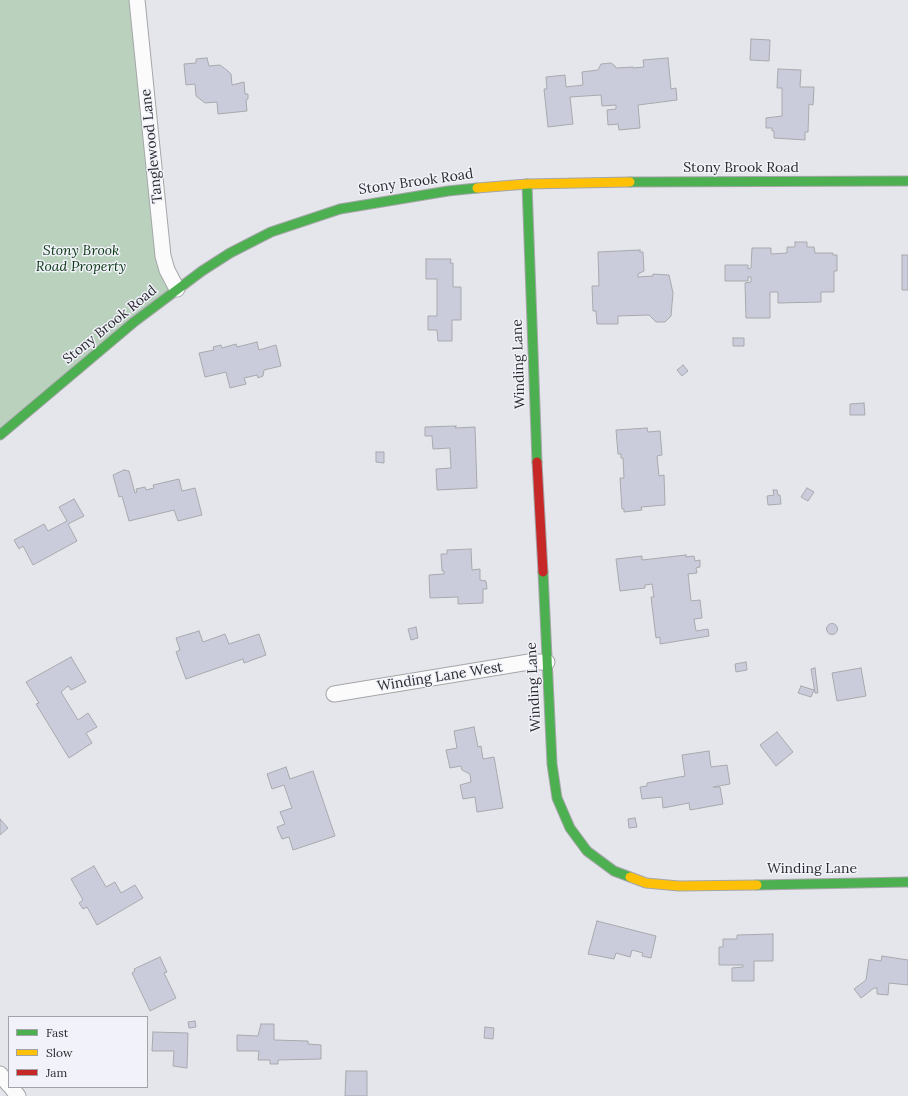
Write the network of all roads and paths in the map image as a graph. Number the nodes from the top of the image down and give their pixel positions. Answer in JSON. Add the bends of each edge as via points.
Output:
{"nodes":[{"id":1,"x":137,"y":0,"type":"edge"},
{"id":2,"x":908,"y":182,"type":"edge"},
{"id":3,"x":527,"y":184,"type":"junction"},
{"id":4,"x":177,"y":289,"type":"junction"},
{"id":5,"x":0,"y":435,"type":"edge"},
{"id":6,"x":547,"y":662,"type":"junction"},
{"id":7,"x":334,"y":694,"type":"dead end"},
{"id":8,"x":908,"y":882,"type":"edge"},
{"id":9,"x":0,"y":1074,"type":"edge"},
{"id":10,"x":8,"y":1084,"type":"edge"},
{"id":11,"x":12,"y":1088,"type":"edge"},
{"id":12,"x":18,"y":1096,"type":"edge"}],
"edges":[{"from":1,"to":4,"type":"street","name":"Tanglewood Lane","via":[[163,256]]},
{"from":2,"to":3,"type":"street","name":"Stony Brook Road"},
{"from":3,"to":4,"type":"street","name":"Stony Brook Road","via":[[407,196],[311,217],[271,232],[230,254]]},
{"from":3,"to":6,"type":"street","name":"Winding Lane"},
{"from":4,"to":5,"type":"street","name":"Stony Brook Road","via":[[112,340]]},
{"from":6,"to":7,"type":"street","name":"Winding Lane West","via":[[529,662]]},
{"from":6,"to":8,"type":"street","name":"Winding Lane","via":[[552,764],[560,807],[570,828],[587,852],[614,871],[646,883],[661,885]]},
{"from":9,"to":10,"type":"street"},
{"from":11,"to":12,"type":"street"}]}
